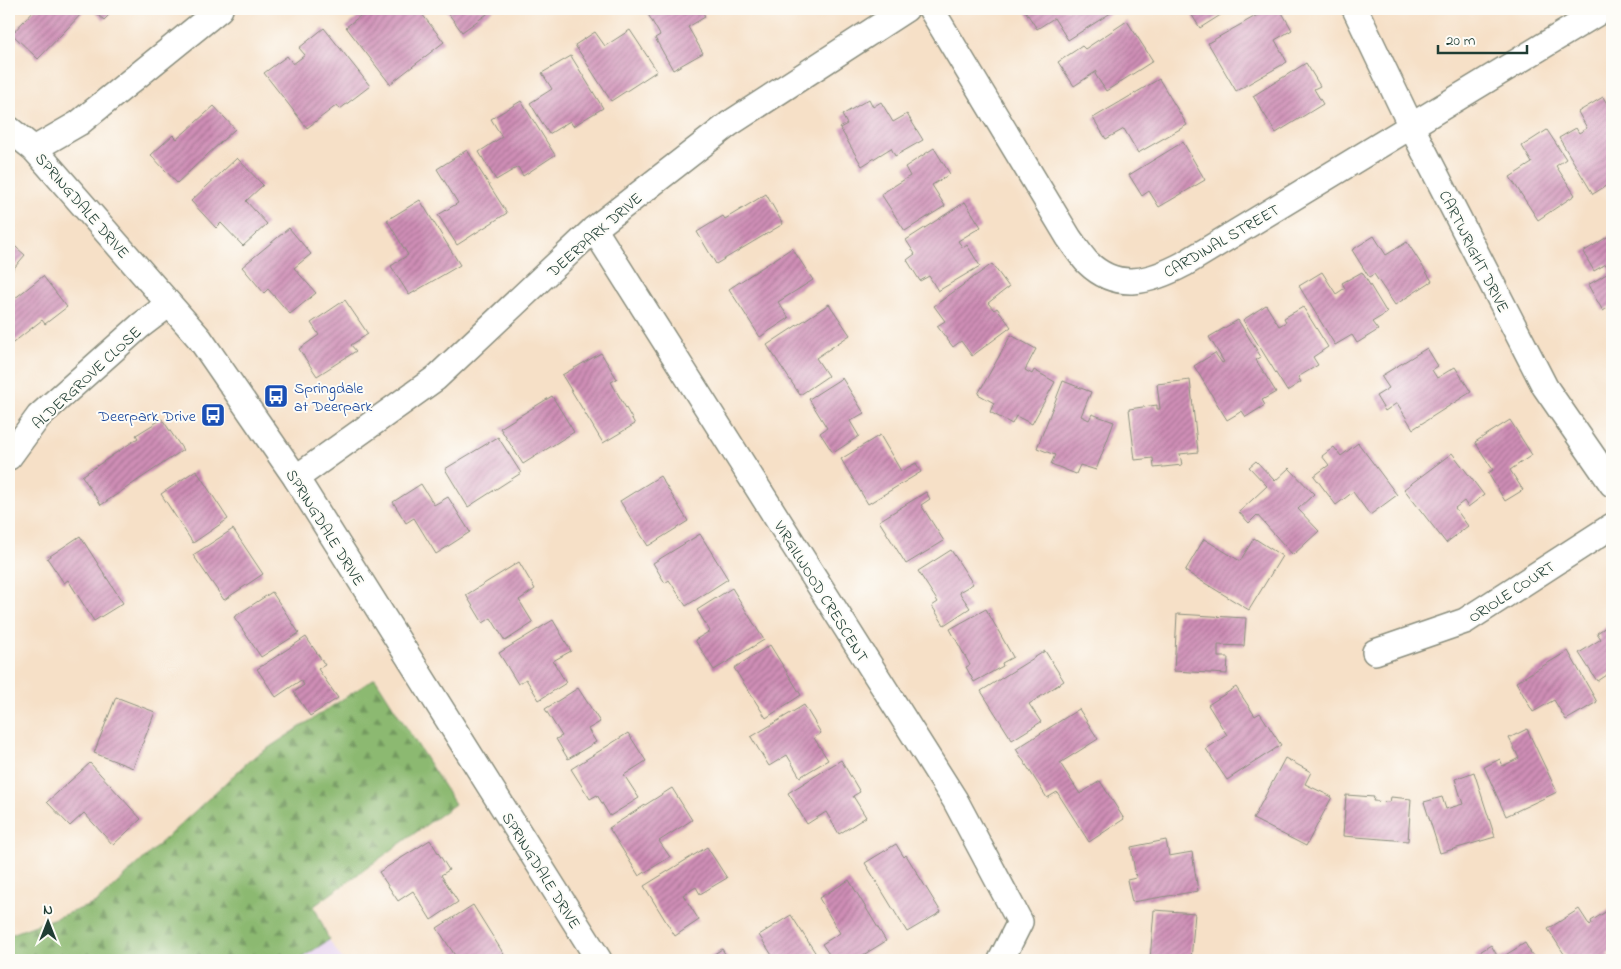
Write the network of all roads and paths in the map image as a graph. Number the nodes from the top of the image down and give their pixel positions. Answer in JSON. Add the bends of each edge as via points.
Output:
{"nodes":[{"id":1,"x":220,"y":9,"type":"edge"},
{"id":2,"x":906,"y":9,"type":"edge"},
{"id":3,"x":931,"y":9,"type":"edge"},
{"id":4,"x":1355,"y":9,"type":"edge"},
{"id":5,"x":1604,"y":9,"type":"edge"},
{"id":6,"x":1411,"y":126,"type":"junction"},
{"id":7,"x":9,"y":129,"type":"edge"},
{"id":8,"x":34,"y":149,"type":"junction"},
{"id":9,"x":594,"y":229,"type":"junction"},
{"id":10,"x":169,"y":304,"type":"junction"},
{"id":11,"x":9,"y":457,"type":"edge"},
{"id":12,"x":296,"y":478,"type":"junction"},
{"id":13,"x":1612,"y":484,"type":"edge"},
{"id":14,"x":1612,"y":526,"type":"edge"},
{"id":15,"x":1375,"y":652,"type":"dead end"},
{"id":16,"x":599,"y":960,"type":"edge"},
{"id":17,"x":1002,"y":960,"type":"edge"}],
"edges":[{"from":1,"to":8,"type":"street","via":[[79,123]]},
{"from":2,"to":9,"type":"street","name":"DEERPARK DRIVE","via":[[730,124]]},
{"from":3,"to":6,"type":"street","name":"CARDINAL STREET","via":[[1069,238],[1088,263],[1107,276],[1133,282],[1162,276]]},
{"from":4,"to":6,"type":"street","name":"CARTWRIGHT DRIVE"},
{"from":5,"to":6,"type":"street","name":"CARDINAL STREET"},
{"from":6,"to":13,"type":"street","name":"CARTWRIGHT DRIVE","via":[[1545,387]]},
{"from":7,"to":8,"type":"street","name":"SPRINGDALE DRIVE"},
{"from":8,"to":10,"type":"street","name":"SPRINGDALE DRIVE"},
{"from":9,"to":12,"type":"street","name":"DEERPARK DRIVE","via":[[436,378]]},
{"from":9,"to":17,"type":"street","name":"VIRGILWOOD CRESCENT","via":[[955,800],[1020,922]]},
{"from":10,"to":11,"type":"street","name":"ALDERGROVE CLOSE","via":[[39,416]]},
{"from":10,"to":12,"type":"street","name":"SPRINGDALE DRIVE","via":[[200,339]]},
{"from":12,"to":16,"type":"street","name":"SPRINGDALE DRIVE"},
{"from":14,"to":15,"type":"street","name":"ORIOLE COURT","via":[[1465,621]]}]}
